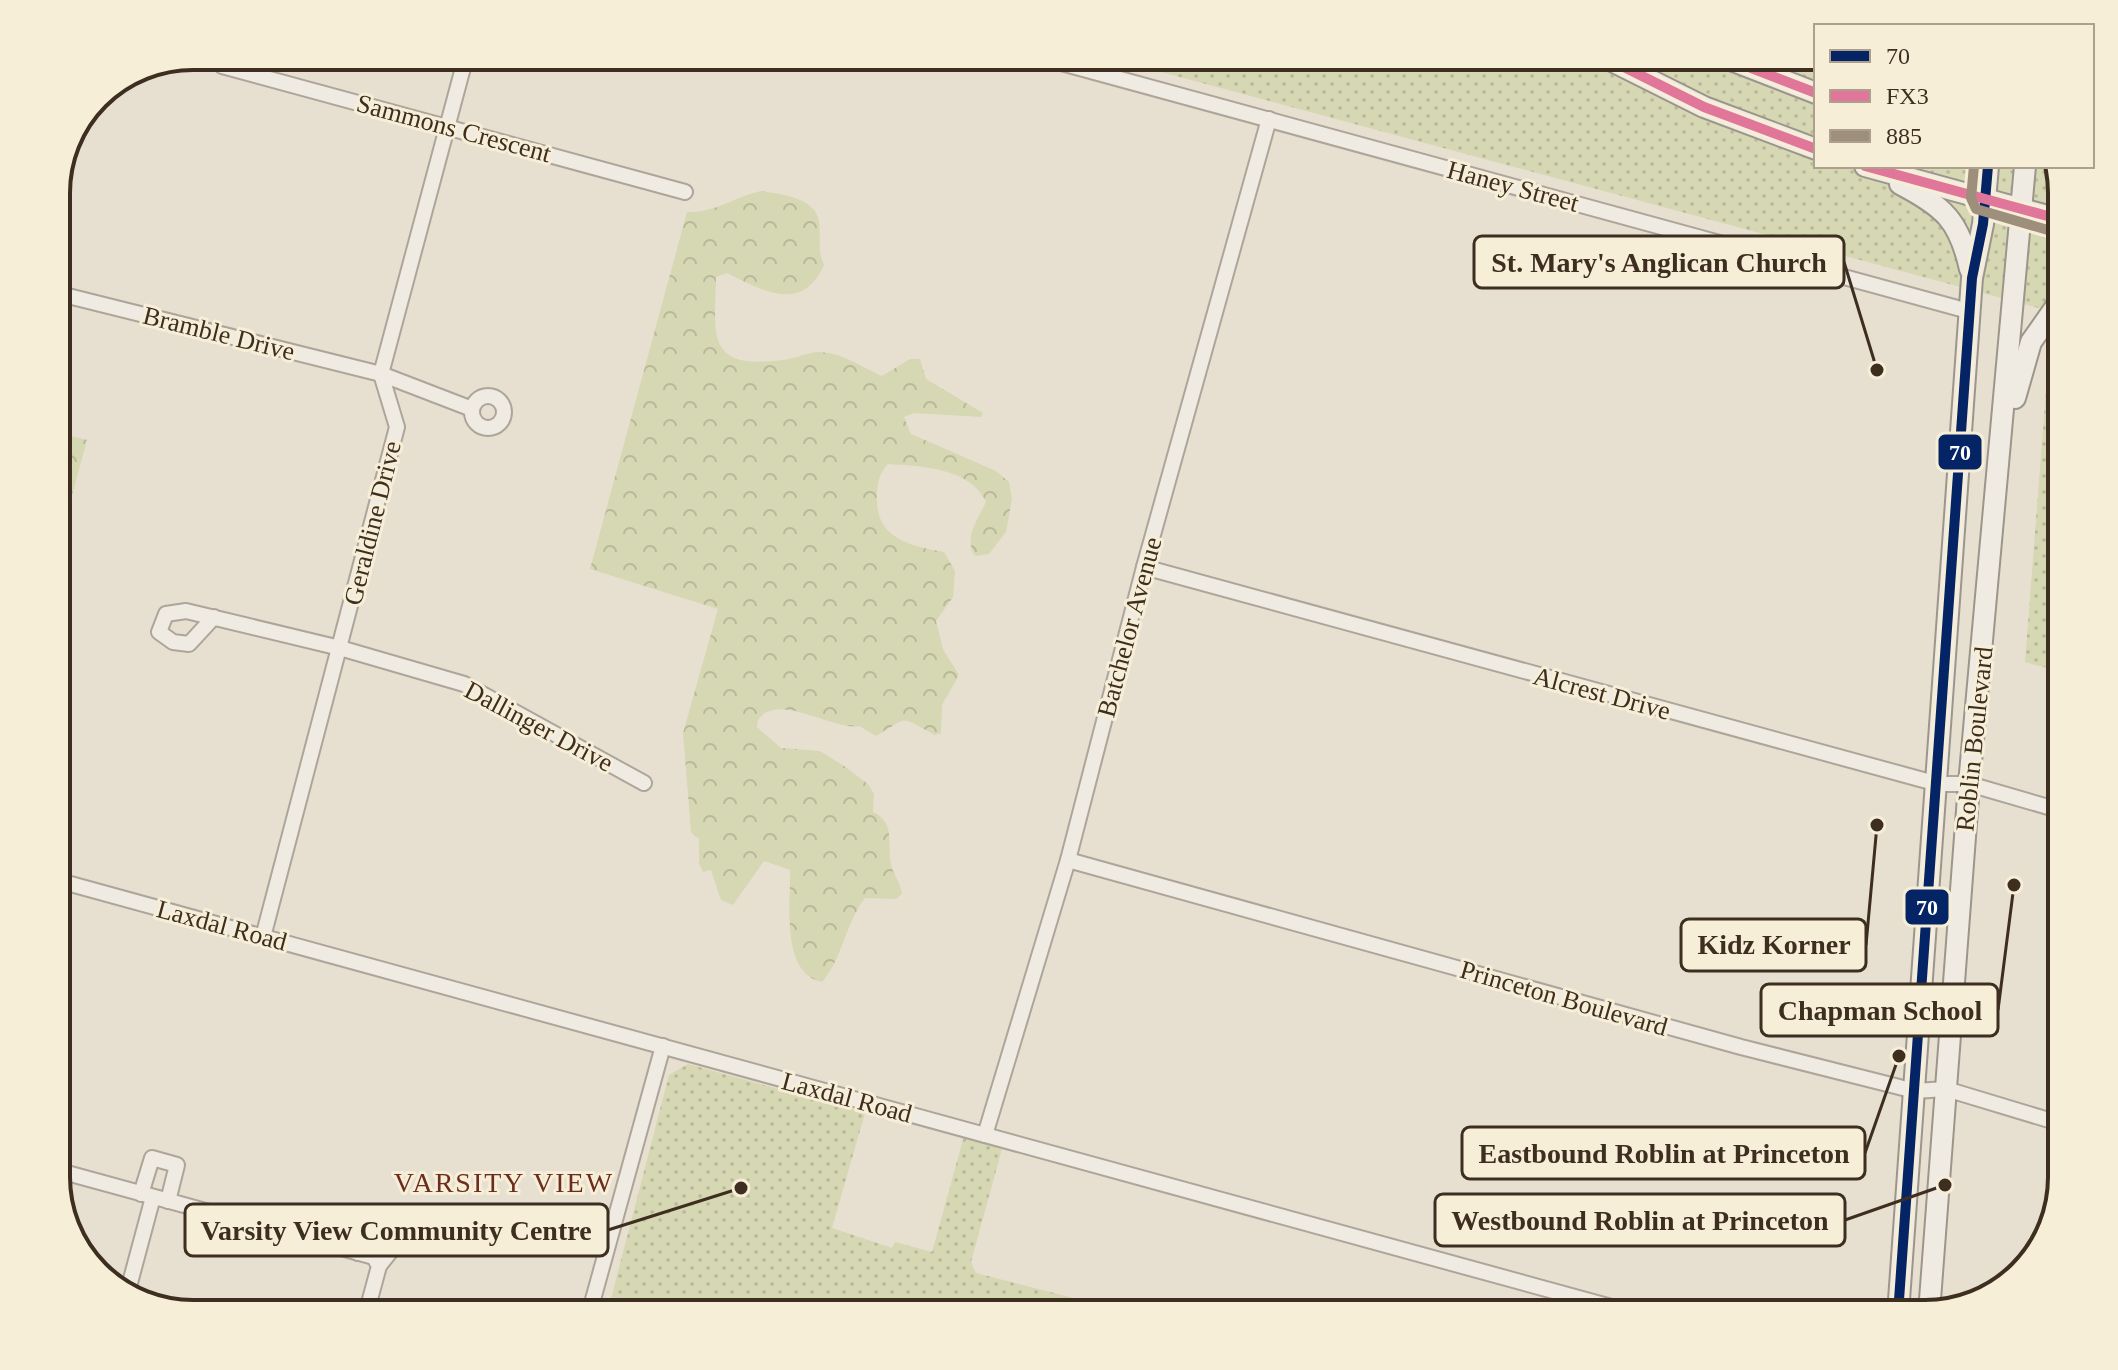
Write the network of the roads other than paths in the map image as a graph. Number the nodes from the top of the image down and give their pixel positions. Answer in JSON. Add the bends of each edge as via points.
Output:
{"nodes":[{"id":1,"x":237,"y":70,"type":"edge"},
{"id":2,"x":462,"y":70,"type":"edge"},
{"id":3,"x":1087,"y":70,"type":"edge"},
{"id":4,"x":1630,"y":70,"type":"edge"},
{"id":5,"x":1757,"y":70,"type":"edge"},
{"id":6,"x":1814,"y":92,"type":"edge"},
{"id":7,"x":1269,"y":119,"type":"junction"},
{"id":8,"x":448,"y":126,"type":"junction"},
{"id":9,"x":1814,"y":148,"type":"edge"},
{"id":10,"x":1869,"y":168,"type":"edge"},
{"id":11,"x":1872,"y":168,"type":"edge"},
{"id":12,"x":1988,"y":168,"type":"edge"},
{"id":13,"x":2025,"y":168,"type":"edge"},
{"id":14,"x":685,"y":192,"type":"dead end"},
{"id":15,"x":1985,"y":198,"type":"junction"},
{"id":16,"x":2020,"y":209,"type":"junction"},
{"id":17,"x":2048,"y":216,"type":"edge"},
{"id":18,"x":1972,"y":278,"type":"junction"},
{"id":19,"x":70,"y":296,"type":"edge"},
{"id":20,"x":1972,"y":312,"type":"junction"},
{"id":21,"x":2048,"y":318,"type":"edge"},
{"id":22,"x":381,"y":374,"type":"junction"},
{"id":23,"x":472,"y":409,"type":"dead end"},
{"id":24,"x":2002,"y":448,"type":"junction"},
{"id":25,"x":1144,"y":567,"type":"junction"},
{"id":26,"x":214,"y":617,"type":"dead end"},
{"id":27,"x":340,"y":648,"type":"junction"},
{"id":28,"x":644,"y":783,"type":"dead end"},
{"id":29,"x":1938,"y":784,"type":"junction"},
{"id":30,"x":1969,"y":784,"type":"junction"},
{"id":31,"x":2048,"y":807,"type":"edge"},
{"id":32,"x":1068,"y":860,"type":"junction"},
{"id":33,"x":70,"y":884,"type":"edge"},
{"id":34,"x":263,"y":937,"type":"junction"},
{"id":35,"x":663,"y":1046,"type":"junction"},
{"id":36,"x":1946,"y":1089,"type":"junction"},
{"id":37,"x":1915,"y":1091,"type":"junction"},
{"id":38,"x":2048,"y":1120,"type":"edge"},
{"id":39,"x":985,"y":1135,"type":"junction"},
{"id":40,"x":70,"y":1174,"type":"edge"},
{"id":41,"x":147,"y":1196,"type":"junction"},
{"id":42,"x":168,"y":1201,"type":"junction"},
{"id":43,"x":358,"y":1253,"type":"junction"},
{"id":44,"x":379,"y":1266,"type":"junction"},
{"id":45,"x":130,"y":1282,"type":"edge"},
{"id":46,"x":370,"y":1300,"type":"edge"},
{"id":47,"x":593,"y":1300,"type":"edge"},
{"id":48,"x":1586,"y":1300,"type":"edge"},
{"id":49,"x":1899,"y":1300,"type":"edge"},
{"id":50,"x":1930,"y":1300,"type":"edge"}],
"edges":[{"from":1,"to":8,"type":"street","name":"Sammons Crescent"},
{"from":2,"to":8,"type":"street"},
{"from":3,"to":7,"type":"street","name":"Haney Street"},
{"from":4,"to":9,"type":"main road","via":[[1704,107]]},
{"from":5,"to":6,"type":"main road"},
{"from":7,"to":20,"type":"street","name":"Haney Street"},
{"from":7,"to":25,"type":"street","name":"Batchelor Avenue"},
{"from":8,"to":14,"type":"street","name":"Sammons Crescent"},
{"from":8,"to":22,"type":"street"},
{"from":10,"to":18,"type":"main road","via":[[1936,203],[1956,226]]},
{"from":11,"to":15,"type":"main road"},
{"from":12,"to":15,"type":"main road","name":"Roblin Boulevard"},
{"from":13,"to":16,"type":"main road","name":"Roblin Boulevard"},
{"from":15,"to":16,"type":"main road"},
{"from":15,"to":18,"type":"main road","name":"Roblin Boulevard"},
{"from":16,"to":17,"type":"main road"},
{"from":16,"to":24,"type":"main road","name":"Roblin Boulevard"},
{"from":18,"to":20,"type":"main road","name":"Roblin Boulevard"},
{"from":19,"to":22,"type":"street","name":"Bramble Drive"},
{"from":20,"to":29,"type":"main road","name":"Roblin Boulevard"},
{"from":21,"to":24,"type":"main road","via":[[2031,342]]},
{"from":22,"to":23,"type":"street","name":"Bramble Drive"},
{"from":22,"to":27,"type":"street","name":"Geraldine Drive","via":[[397,427]]},
{"from":24,"to":30,"type":"main road","name":"Roblin Boulevard"},
{"from":25,"to":29,"type":"street","name":"Alcrest Drive"},
{"from":25,"to":32,"type":"street","name":"Batchelor Avenue"},
{"from":26,"to":27,"type":"street","name":"Dallinger Drive"},
{"from":27,"to":28,"type":"street","name":"Dallinger Drive","via":[[464,684]]},
{"from":27,"to":34,"type":"street","name":"Geraldine Drive"},
{"from":29,"to":30,"type":"street","name":"Alcrest Drive"},
{"from":29,"to":37,"type":"main road","name":"Roblin Boulevard"},
{"from":30,"to":31,"type":"street","name":"Alcrest Drive"},
{"from":30,"to":36,"type":"main road","name":"Roblin Boulevard"},
{"from":32,"to":37,"type":"street","name":"Princeton Boulevard"},
{"from":32,"to":39,"type":"street","name":"Batchelor Avenue"},
{"from":33,"to":34,"type":"street","name":"Laxdal Road"},
{"from":34,"to":35,"type":"street","name":"Laxdal Road"},
{"from":35,"to":39,"type":"street","name":"Laxdal Road"},
{"from":35,"to":47,"type":"street"},
{"from":36,"to":37,"type":"street","name":"Princeton Boulevard"},
{"from":36,"to":38,"type":"street","name":"Princeton Boulevard"},
{"from":36,"to":50,"type":"main road","name":"Roblin Boulevard"},
{"from":37,"to":49,"type":"main road","name":"Roblin Boulevard"},
{"from":39,"to":48,"type":"street","name":"Laxdal Road"},
{"from":40,"to":41,"type":"street"},
{"from":41,"to":42,"type":"street"},
{"from":41,"to":42,"type":"street","via":[[152,1158],[177,1165]]},
{"from":41,"to":45,"type":"street"},
{"from":42,"to":43,"type":"street"},
{"from":43,"to":44,"type":"street","via":[[374,1257]]},
{"from":43,"to":44,"type":"street","via":[[370,1227],[387,1220],[396,1227],[399,1241]]},
{"from":44,"to":46,"type":"street"}]}
